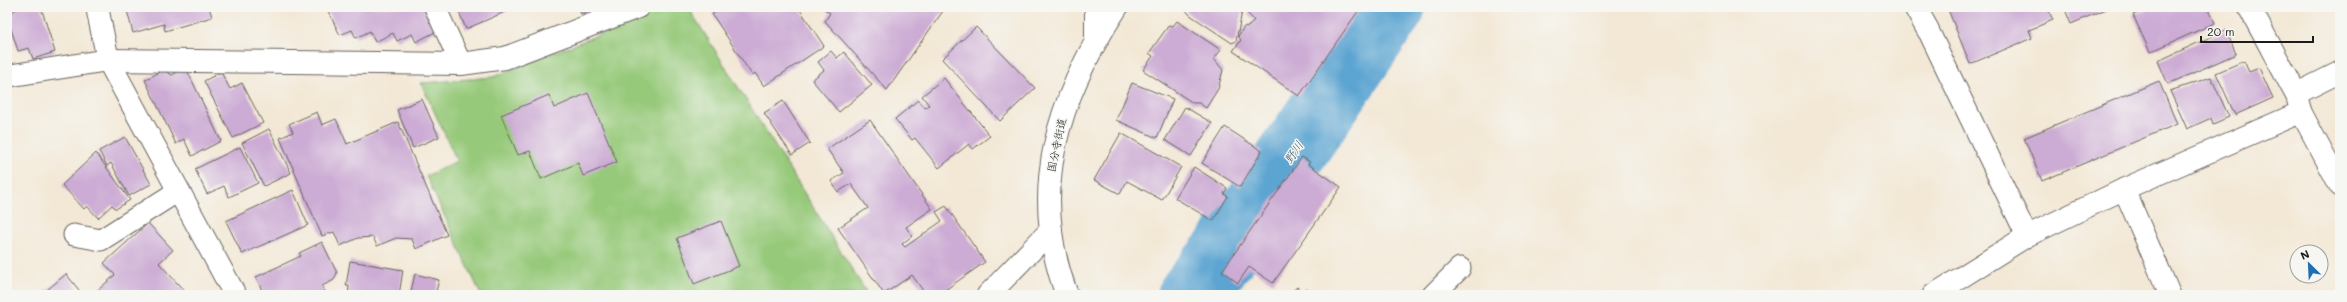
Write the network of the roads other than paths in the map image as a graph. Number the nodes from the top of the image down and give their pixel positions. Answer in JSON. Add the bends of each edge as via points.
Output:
{"nodes":[{"id":1,"x":97,"y":7,"type":"edge"},
{"id":2,"x":435,"y":7,"type":"edge"},
{"id":3,"x":1096,"y":7,"type":"edge"},
{"id":4,"x":1117,"y":7,"type":"edge"},
{"id":5,"x":1915,"y":7,"type":"edge"},
{"id":6,"x":2249,"y":7,"type":"edge"},
{"id":7,"x":633,"y":8,"type":"edge"},
{"id":8,"x":1928,"y":30,"type":"joint"},
{"id":9,"x":1096,"y":40,"type":"junction"},
{"id":10,"x":108,"y":60,"type":"junction"},
{"id":11,"x":461,"y":64,"type":"junction"},
{"id":12,"x":2340,"y":72,"type":"edge"},
{"id":13,"x":7,"y":75,"type":"edge"},
{"id":14,"x":2299,"y":103,"type":"junction"},
{"id":15,"x":2340,"y":186,"type":"edge"},
{"id":16,"x":2124,"y":189,"type":"junction"},
{"id":17,"x":178,"y":191,"type":"junction"},
{"id":18,"x":1051,"y":230,"type":"junction"},
{"id":19,"x":74,"y":235,"type":"dead end"},
{"id":20,"x":2028,"y":236,"type":"junction"},
{"id":21,"x":1460,"y":268,"type":"dead end"},
{"id":22,"x":235,"y":295,"type":"edge"},
{"id":23,"x":988,"y":295,"type":"edge"},
{"id":24,"x":1067,"y":295,"type":"edge"},
{"id":25,"x":1434,"y":295,"type":"edge"},
{"id":26,"x":1933,"y":295,"type":"edge"},
{"id":27,"x":2170,"y":295,"type":"edge"}],
"edges":[{"from":1,"to":10,"type":"street"},
{"from":2,"to":11,"type":"lane"},
{"from":3,"to":9,"type":"street"},
{"from":4,"to":9,"type":"street","name":"国分寺街道"},
{"from":5,"to":8,"type":"street"},
{"from":6,"to":14,"type":"street"},
{"from":7,"to":11,"type":"street","via":[[505,58]]},
{"from":8,"to":20,"type":"lane"},
{"from":9,"to":18,"type":"street","name":"国分寺街道","via":[[1061,117],[1052,151],[1048,188]]},
{"from":10,"to":11,"type":"street"},
{"from":10,"to":13,"type":"street"},
{"from":10,"to":17,"type":"street"},
{"from":12,"to":14,"type":"lane"},
{"from":14,"to":15,"type":"lane"},
{"from":14,"to":16,"type":"lane"},
{"from":16,"to":20,"type":"lane"},
{"from":16,"to":27,"type":"lane"},
{"from":17,"to":19,"type":"lane","via":[[101,240]]},
{"from":17,"to":22,"type":"street"},
{"from":18,"to":23,"type":"street"},
{"from":18,"to":24,"type":"street","name":"国分寺街道","via":[[1059,273]]},
{"from":20,"to":26,"type":"lane"},
{"from":21,"to":25,"type":"lane"}]}
